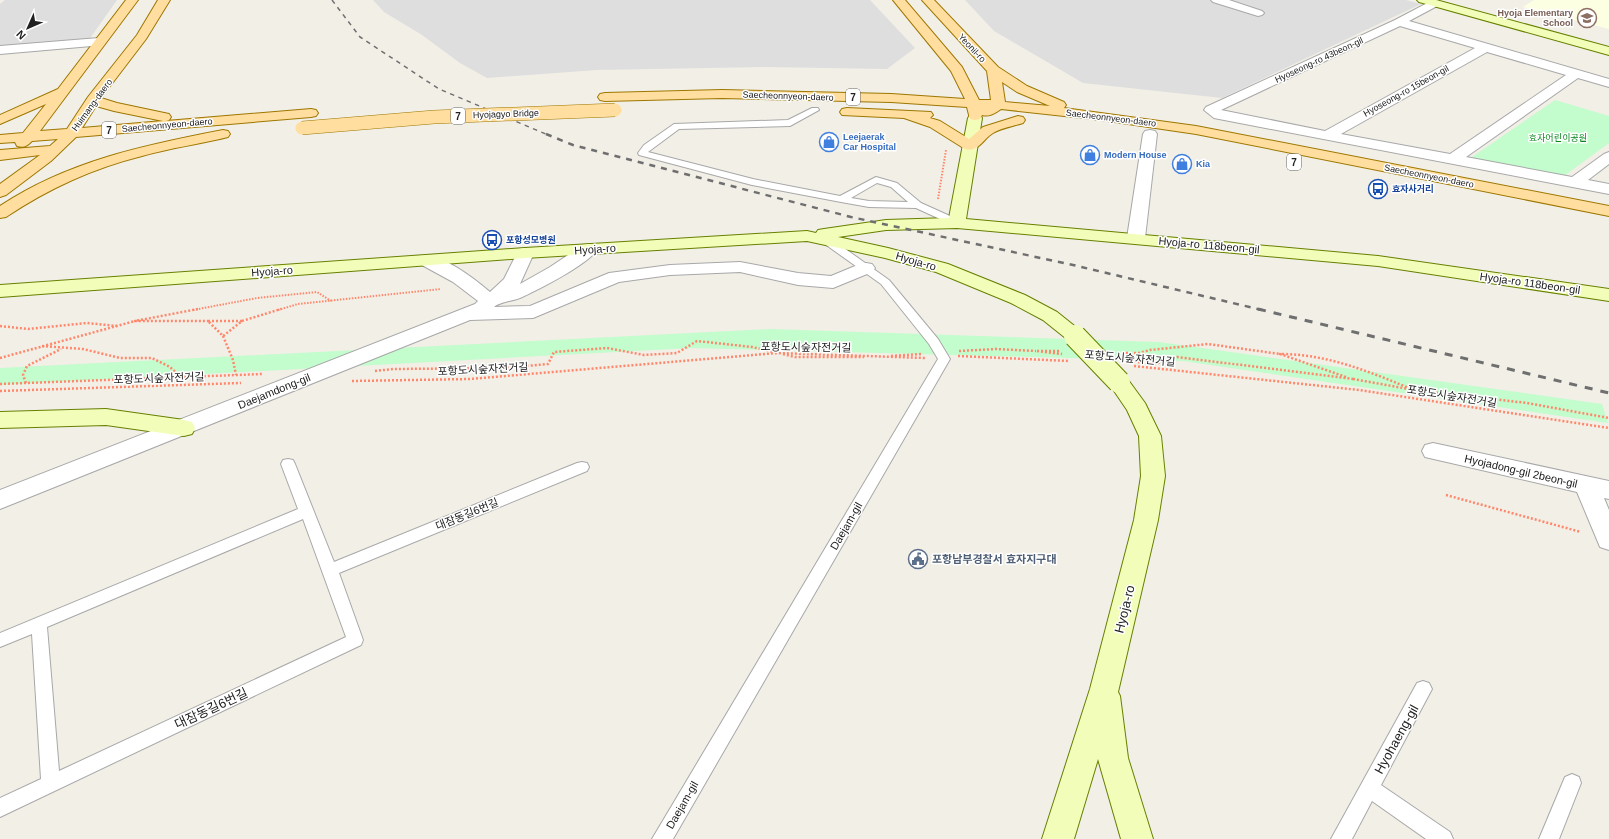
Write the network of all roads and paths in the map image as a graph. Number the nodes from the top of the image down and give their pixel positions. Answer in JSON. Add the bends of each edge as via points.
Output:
{"nodes":[{"id":1,"x":132,"y":0,"type":"edge"},
{"id":2,"x":164,"y":0,"type":"edge"},
{"id":3,"x":899,"y":0,"type":"edge"},
{"id":4,"x":928,"y":0,"type":"edge"},
{"id":5,"x":1217,"y":0,"type":"edge"},
{"id":6,"x":1246,"y":0,"type":"edge"},
{"id":7,"x":1423,"y":0,"type":"edge"},
{"id":8,"x":1435,"y":3,"type":"junction"},
{"id":9,"x":1233,"y":5,"type":"junction"},
{"id":10,"x":1258,"y":13,"type":"dead end"},
{"id":11,"x":1400,"y":22,"type":"junction"},
{"id":12,"x":99,"y":42,"type":"junction"},
{"id":13,"x":1486,"y":47,"type":"junction"},
{"id":14,"x":0,"y":50,"type":"edge"},
{"id":15,"x":1609,"y":51,"type":"edge"},
{"id":16,"x":993,"y":70,"type":"junction"},
{"id":17,"x":1577,"y":73,"type":"junction"},
{"id":18,"x":950,"y":80,"type":"junction"},
{"id":19,"x":1609,"y":83,"type":"edge"},
{"id":20,"x":62,"y":92,"type":"junction"},
{"id":21,"x":590,"y":97,"type":"dead end"},
{"id":22,"x":891,"y":98,"type":"junction"},
{"id":23,"x":93,"y":100,"type":"junction"},
{"id":24,"x":973,"y":103,"type":"junction"},
{"id":25,"x":999,"y":105,"type":"junction"},
{"id":26,"x":692,"y":108,"type":"dead end"},
{"id":27,"x":744,"y":108,"type":"dead end"},
{"id":28,"x":826,"y":111,"type":"junction"},
{"id":29,"x":325,"y":112,"type":"dead end"},
{"id":30,"x":901,"y":114,"type":"junction"},
{"id":31,"x":945,"y":116,"type":"dead end"},
{"id":32,"x":1101,"y":116,"type":"junction"},
{"id":33,"x":968,"y":118,"type":"junction"},
{"id":34,"x":0,"y":120,"type":"edge"},
{"id":35,"x":1018,"y":120,"type":"junction"},
{"id":36,"x":190,"y":122,"type":"junction"},
{"id":37,"x":302,"y":128,"type":"joint"},
{"id":38,"x":949,"y":133,"type":"junction"},
{"id":39,"x":71,"y":134,"type":"junction"},
{"id":40,"x":223,"y":134,"type":"junction"},
{"id":41,"x":1150,"y":134,"type":"junction"},
{"id":42,"x":1326,"y":136,"type":"junction"},
{"id":43,"x":27,"y":137,"type":"junction"},
{"id":44,"x":161,"y":139,"type":"junction"},
{"id":45,"x":0,"y":140,"type":"edge"},
{"id":46,"x":109,"y":144,"type":"dead end"},
{"id":47,"x":970,"y":146,"type":"junction"},
{"id":48,"x":78,"y":147,"type":"dead end"},
{"id":49,"x":52,"y":153,"type":"junction"},
{"id":50,"x":1609,"y":157,"type":"edge"},
{"id":51,"x":4,"y":159,"type":"edge"},
{"id":52,"x":1452,"y":160,"type":"junction"},
{"id":53,"x":1575,"y":183,"type":"junction"},
{"id":54,"x":1609,"y":189,"type":"edge"},
{"id":55,"x":4,"y":199,"type":"edge"},
{"id":56,"x":841,"y":199,"type":"junction"},
{"id":57,"x":918,"y":206,"type":"junction"},
{"id":58,"x":1508,"y":206,"type":"dead end"},
{"id":59,"x":1609,"y":211,"type":"edge"},
{"id":60,"x":0,"y":213,"type":"edge"},
{"id":61,"x":935,"y":213,"type":"junction"},
{"id":62,"x":957,"y":223,"type":"junction"},
{"id":63,"x":807,"y":236,"type":"junction"},
{"id":64,"x":1136,"y":238,"type":"junction"},
{"id":65,"x":826,"y":240,"type":"junction"},
{"id":66,"x":589,"y":249,"type":"junction"},
{"id":67,"x":525,"y":253,"type":"junction"},
{"id":68,"x":426,"y":260,"type":"junction"},
{"id":69,"x":866,"y":268,"type":"junction"},
{"id":70,"x":467,"y":282,"type":"junction"},
{"id":71,"x":0,"y":291,"type":"edge"},
{"id":72,"x":1609,"y":295,"type":"edge"},
{"id":73,"x":331,"y":300,"type":"junction"},
{"id":74,"x":489,"y":301,"type":"junction"},
{"id":75,"x":466,"y":314,"type":"junction"},
{"id":76,"x":135,"y":321,"type":"junction"},
{"id":77,"x":208,"y":321,"type":"junction"},
{"id":78,"x":242,"y":321,"type":"junction"},
{"id":79,"x":0,"y":326,"type":"edge"},
{"id":80,"x":119,"y":326,"type":"junction"},
{"id":81,"x":223,"y":336,"type":"junction"},
{"id":82,"x":42,"y":346,"type":"junction"},
{"id":83,"x":1069,"y":347,"type":"junction"},
{"id":84,"x":61,"y":348,"type":"junction"},
{"id":85,"x":1115,"y":352,"type":"dead end"},
{"id":86,"x":777,"y":353,"type":"junction"},
{"id":87,"x":1280,"y":354,"type":"junction"},
{"id":88,"x":942,"y":356,"type":"junction"},
{"id":89,"x":877,"y":357,"type":"junction"},
{"id":90,"x":0,"y":358,"type":"edge"},
{"id":91,"x":1071,"y":362,"type":"dead end"},
{"id":92,"x":1124,"y":369,"type":"junction"},
{"id":93,"x":370,"y":372,"type":"dead end"},
{"id":94,"x":236,"y":375,"type":"junction"},
{"id":95,"x":182,"y":377,"type":"junction"},
{"id":96,"x":1354,"y":379,"type":"junction"},
{"id":97,"x":296,"y":381,"type":"junction"},
{"id":98,"x":351,"y":381,"type":"dead end"},
{"id":99,"x":26,"y":383,"type":"junction"},
{"id":100,"x":241,"y":383,"type":"dead end"},
{"id":101,"x":0,"y":384,"type":"edge"},
{"id":102,"x":1414,"y":390,"type":"junction"},
{"id":103,"x":0,"y":391,"type":"edge"},
{"id":104,"x":1609,"y":418,"type":"edge"},
{"id":105,"x":0,"y":420,"type":"edge"},
{"id":106,"x":184,"y":428,"type":"junction"},
{"id":107,"x":1609,"y":428,"type":"edge"},
{"id":108,"x":1434,"y":451,"type":"dead end"},
{"id":109,"x":288,"y":464,"type":"dead end"},
{"id":110,"x":582,"y":467,"type":"dead end"},
{"id":111,"x":1598,"y":488,"type":"edge"},
{"id":112,"x":1446,"y":495,"type":"dead end"},
{"id":113,"x":0,"y":500,"type":"edge"},
{"id":114,"x":307,"y":512,"type":"junction"},
{"id":115,"x":1609,"y":540,"type":"edge"},
{"id":116,"x":330,"y":570,"type":"junction"},
{"id":117,"x":39,"y":624,"type":"junction"},
{"id":118,"x":0,"y":640,"type":"edge"},
{"id":119,"x":1104,"y":689,"type":"junction"},
{"id":120,"x":1423,"y":689,"type":"dead end"},
{"id":121,"x":51,"y":783,"type":"junction"},
{"id":122,"x":1572,"y":783,"type":"dead end"},
{"id":123,"x":1369,"y":788,"type":"junction"},
{"id":124,"x":0,"y":808,"type":"edge"},
{"id":125,"x":662,"y":839,"type":"edge"},
{"id":126,"x":1058,"y":839,"type":"edge"},
{"id":127,"x":1137,"y":839,"type":"edge"},
{"id":128,"x":1341,"y":839,"type":"edge"},
{"id":129,"x":1443,"y":839,"type":"edge"},
{"id":130,"x":1549,"y":839,"type":"edge"}],
"edges":[{"from":1,"to":12,"type":"main road"},
{"from":2,"to":23,"type":"main road","name":"Huimang-daero","via":[[142,36]]},
{"from":3,"to":18,"type":"main road"},
{"from":4,"to":16,"type":"main road","name":"Yeonil-ro"},
{"from":5,"to":9,"type":"street"},
{"from":6,"to":9,"type":"street"},
{"from":7,"to":8,"type":"street"},
{"from":8,"to":11,"type":"street","name":"Hyoseong-ro 43beon-gil"},
{"from":8,"to":15,"type":"street"},
{"from":9,"to":10,"type":"street"},
{"from":11,"to":13,"type":"street"},
{"from":11,"to":42,"type":"street","name":"Hyoseong-ro 43beon-gil","via":[[1211,110],[1219,115]]},
{"from":12,"to":14,"type":"street"},
{"from":12,"to":20,"type":"main road"},
{"from":13,"to":17,"type":"street"},
{"from":13,"to":42,"type":"street","name":"Hyoseong-ro 15beon-gil"},
{"from":16,"to":25,"type":"main road","name":"Yeonil-ro"},
{"from":16,"to":32,"type":"main road","via":[[1042,99]]},
{"from":17,"to":19,"type":"street"},
{"from":17,"to":52,"type":"street"},
{"from":18,"to":22,"type":"main road","via":[[936,93]]},
{"from":18,"to":24,"type":"main road","via":[[972,98]]},
{"from":20,"to":34,"type":"main road"},
{"from":20,"to":43,"type":"main road"},
{"from":21,"to":22,"type":"main road","name":"Saecheonnyeon-daero","number":"7","via":[[722,94]]},
{"from":22,"to":24,"type":"main road","name":"Saecheonnyeon-daero","number":"7"},
{"from":23,"to":36,"type":"main road","via":[[114,107]]},
{"from":23,"to":39,"type":"main road","name":"Huimang-daero"},
{"from":24,"to":25,"type":"main road","name":"Saecheonnyeon-daero","number":"7"},
{"from":24,"to":33,"type":"main road"},
{"from":25,"to":32,"type":"main road","name":"Saecheonnyeon-daero","number":"7"},
{"from":25,"to":33,"type":"main road"},
{"from":26,"to":37,"type":"main road","name":"Hyojagyo Bridge","number":"7","bridge":true,"via":[[434,117]]},
{"from":27,"to":28,"type":"main road","name":"Saecheonnyeon-daero","number":"7"},
{"from":28,"to":30,"type":"main road","name":"Saecheonnyeon-daero","number":"7"},
{"from":28,"to":56,"type":"lane","via":[[790,123],[677,126],[647,146],[642,153],[752,182]]},
{"from":29,"to":36,"type":"main road","name":"Saecheonnyeon-daero","number":"7"},
{"from":30,"to":31,"type":"main road","name":"Saecheonnyeon-daero","number":"7"},
{"from":30,"to":38,"type":"main road","via":[[935,124]]},
{"from":32,"to":59,"type":"main road","name":"Saecheonnyeon-daero","number":"7","via":[[1196,130]]},
{"from":33,"to":35,"type":"main road","name":"Saecheonnyeon-daero","number":"7"},
{"from":33,"to":47,"type":"street"},
{"from":35,"to":41,"type":"main road","name":"Saecheonnyeon-daero","number":"7"},
{"from":35,"to":47,"type":"main road","via":[[988,130]]},
{"from":36,"to":39,"type":"main road","name":"Saecheonnyeon-daero","number":"7"},
{"from":37,"to":40,"type":"main road","name":"Saecheonnyeon-daero","number":"7"},
{"from":38,"to":47,"type":"main road"},
{"from":38,"to":61,"type":"path"},
{"from":39,"to":43,"type":"main road","name":"Saecheonnyeon-daero","number":"7"},
{"from":39,"to":49,"type":"main road","name":"Huimang-daero"},
{"from":40,"to":44,"type":"main road","name":"Saecheonnyeon-daero","number":"7"},
{"from":40,"to":60,"type":"main road","via":[[129,154],[94,165],[49,184]]},
{"from":41,"to":58,"type":"main road","name":"Saecheonnyeon-daero","number":"7","via":[[1190,140]]},
{"from":41,"to":64,"type":"street"},
{"from":42,"to":52,"type":"street"},
{"from":43,"to":45,"type":"main road","name":"Saecheonnyeon-daero","number":"7"},
{"from":43,"to":51,"type":"main road"},
{"from":44,"to":46,"type":"main road","name":"Saecheonnyeon-daero","number":"7"},
{"from":44,"to":55,"type":"main road","via":[[79,165]]},
{"from":47,"to":62,"type":"street"},
{"from":48,"to":49,"type":"main road"},
{"from":49,"to":51,"type":"main road"},
{"from":49,"to":55,"type":"main road","via":[[39,169]]},
{"from":49,"to":55,"type":"main road","name":"Huimang-daero","via":[[22,176]]},
{"from":50,"to":53,"type":"street"},
{"from":52,"to":53,"type":"street"},
{"from":53,"to":54,"type":"street"},
{"from":56,"to":57,"type":"lane","via":[[869,204]]},
{"from":56,"to":57,"type":"lane","via":[[876,180],[894,185]]},
{"from":57,"to":61,"type":"lane"},
{"from":61,"to":62,"type":"lane"},
{"from":62,"to":63,"type":"street","name":"Hyoja-ro 118beon-gil","via":[[886,225]]},
{"from":62,"to":64,"type":"street","name":"Hyoja-ro 118beon-gil"},
{"from":63,"to":65,"type":"street","name":"Hyoja-ro"},
{"from":63,"to":66,"type":"street","name":"Hyoja-ro"},
{"from":64,"to":72,"type":"street","name":"Hyoja-ro 118beon-gil","via":[[1378,261]]},
{"from":65,"to":69,"type":"lane"},
{"from":65,"to":83,"type":"street","name":"Hyoja-ro","via":[[888,252],[942,268],[1018,299],[1050,316]]},
{"from":66,"to":67,"type":"street","name":"Hyoja-ro"},
{"from":66,"to":74,"type":"street","via":[[564,267],[516,293]]},
{"from":67,"to":68,"type":"street","name":"Hyoja-ro"},
{"from":67,"to":74,"type":"street","name":"Daejamdong-gil","via":[[512,282]]},
{"from":68,"to":70,"type":"street"},
{"from":68,"to":71,"type":"street","name":"Hyoja-ro"},
{"from":69,"to":75,"type":"street","via":[[833,282],[798,279],[740,267],[670,270],[615,277],[533,312]]},
{"from":69,"to":88,"type":"lane","via":[[886,282],[934,342]]},
{"from":70,"to":73,"type":"path","via":[[446,289]]},
{"from":70,"to":74,"type":"street"},
{"from":73,"to":76,"type":"path","via":[[316,292],[257,298]]},
{"from":73,"to":78,"type":"path","via":[[298,304]]},
{"from":74,"to":75,"type":"street","name":"Daejamdong-gil","via":[[482,308]]},
{"from":75,"to":97,"type":"street","name":"Daejamdong-gil"},
{"from":76,"to":77,"type":"path"},
{"from":76,"to":80,"type":"path"},
{"from":77,"to":78,"type":"path"},
{"from":77,"to":81,"type":"path"},
{"from":78,"to":81,"type":"path"},
{"from":79,"to":80,"type":"path","via":[[28,329],[87,323]]},
{"from":80,"to":82,"type":"path"},
{"from":81,"to":94,"type":"path"},
{"from":82,"to":84,"type":"path"},
{"from":82,"to":90,"type":"path"},
{"from":83,"to":88,"type":"path","via":[[1036,351],[996,349]]},
{"from":83,"to":92,"type":"street","name":"Hyoja-ro","bridge":true},
{"from":84,"to":95,"type":"path","via":[[83,349],[120,358],[152,358],[170,367]]},
{"from":84,"to":99,"type":"path","via":[[27,366],[24,375]]},
{"from":85,"to":87,"type":"path","via":[[1139,353],[1208,344]]},
{"from":86,"to":89,"type":"path","name":"포항도시숲자전거길"},
{"from":86,"to":93,"type":"path","via":[[752,346],[697,341],[677,353],[644,355],[607,348],[554,352],[548,364],[505,368],[393,369]]},
{"from":86,"to":98,"type":"path","name":"포항도시숲자전거길","via":[[470,379]]},
{"from":87,"to":96,"type":"path"},
{"from":87,"to":102,"type":"path","via":[[1295,353],[1341,361]]},
{"from":88,"to":89,"type":"path","name":"포항도시숲자전거길"},
{"from":88,"to":89,"type":"path"},
{"from":88,"to":91,"type":"path","name":"포항도시숲자전거길"},
{"from":88,"to":125,"type":"lane","name":"Daejam-gil"},
{"from":92,"to":96,"type":"path","via":[[1177,357]]},
{"from":92,"to":107,"type":"path","name":"포항도시숲자전거길","via":[[1359,390]]},
{"from":92,"to":119,"type":"street","name":"Hyoja-ro","via":[[1136,408],[1150,436],[1154,476],[1146,520]]},
{"from":94,"to":95,"type":"path"},
{"from":94,"to":97,"type":"path","via":[[292,373]]},
{"from":95,"to":99,"type":"path"},
{"from":96,"to":102,"type":"path"},
{"from":97,"to":106,"type":"street","name":"Daejamdong-gil"},
{"from":99,"to":101,"type":"path"},
{"from":100,"to":103,"type":"path","name":"포항도시숲자전거길"},
{"from":102,"to":104,"type":"path","via":[[1527,403]]},
{"from":105,"to":106,"type":"street","via":[[106,417]]},
{"from":106,"to":113,"type":"street","name":"Daejamdong-gil"},
{"from":108,"to":111,"type":"street","name":"Hyojadong-gil 2beon-gil"},
{"from":109,"to":114,"type":"lane","name":"대잠동길6번길"},
{"from":110,"to":116,"type":"lane","name":"대잠동길6번길"},
{"from":111,"to":115,"type":"street"},
{"from":112,"to":115,"type":"path"},
{"from":114,"to":116,"type":"lane","name":"대잠동길6번길"},
{"from":114,"to":117,"type":"lane"},
{"from":116,"to":121,"type":"lane","name":"대잠동길6번길","via":[[355,640]]},
{"from":117,"to":118,"type":"lane"},
{"from":117,"to":121,"type":"lane"},
{"from":119,"to":126,"type":"street","name":"Hyoja-ro"},
{"from":119,"to":127,"type":"street","via":[[1113,758]]},
{"from":120,"to":123,"type":"lane","name":"Hyohaeng-gil"},
{"from":121,"to":124,"type":"lane","name":"대잠동길6번길"},
{"from":122,"to":130,"type":"lane"},
{"from":123,"to":128,"type":"lane","name":"Hyohaeng-gil"},
{"from":123,"to":129,"type":"lane"}]}
